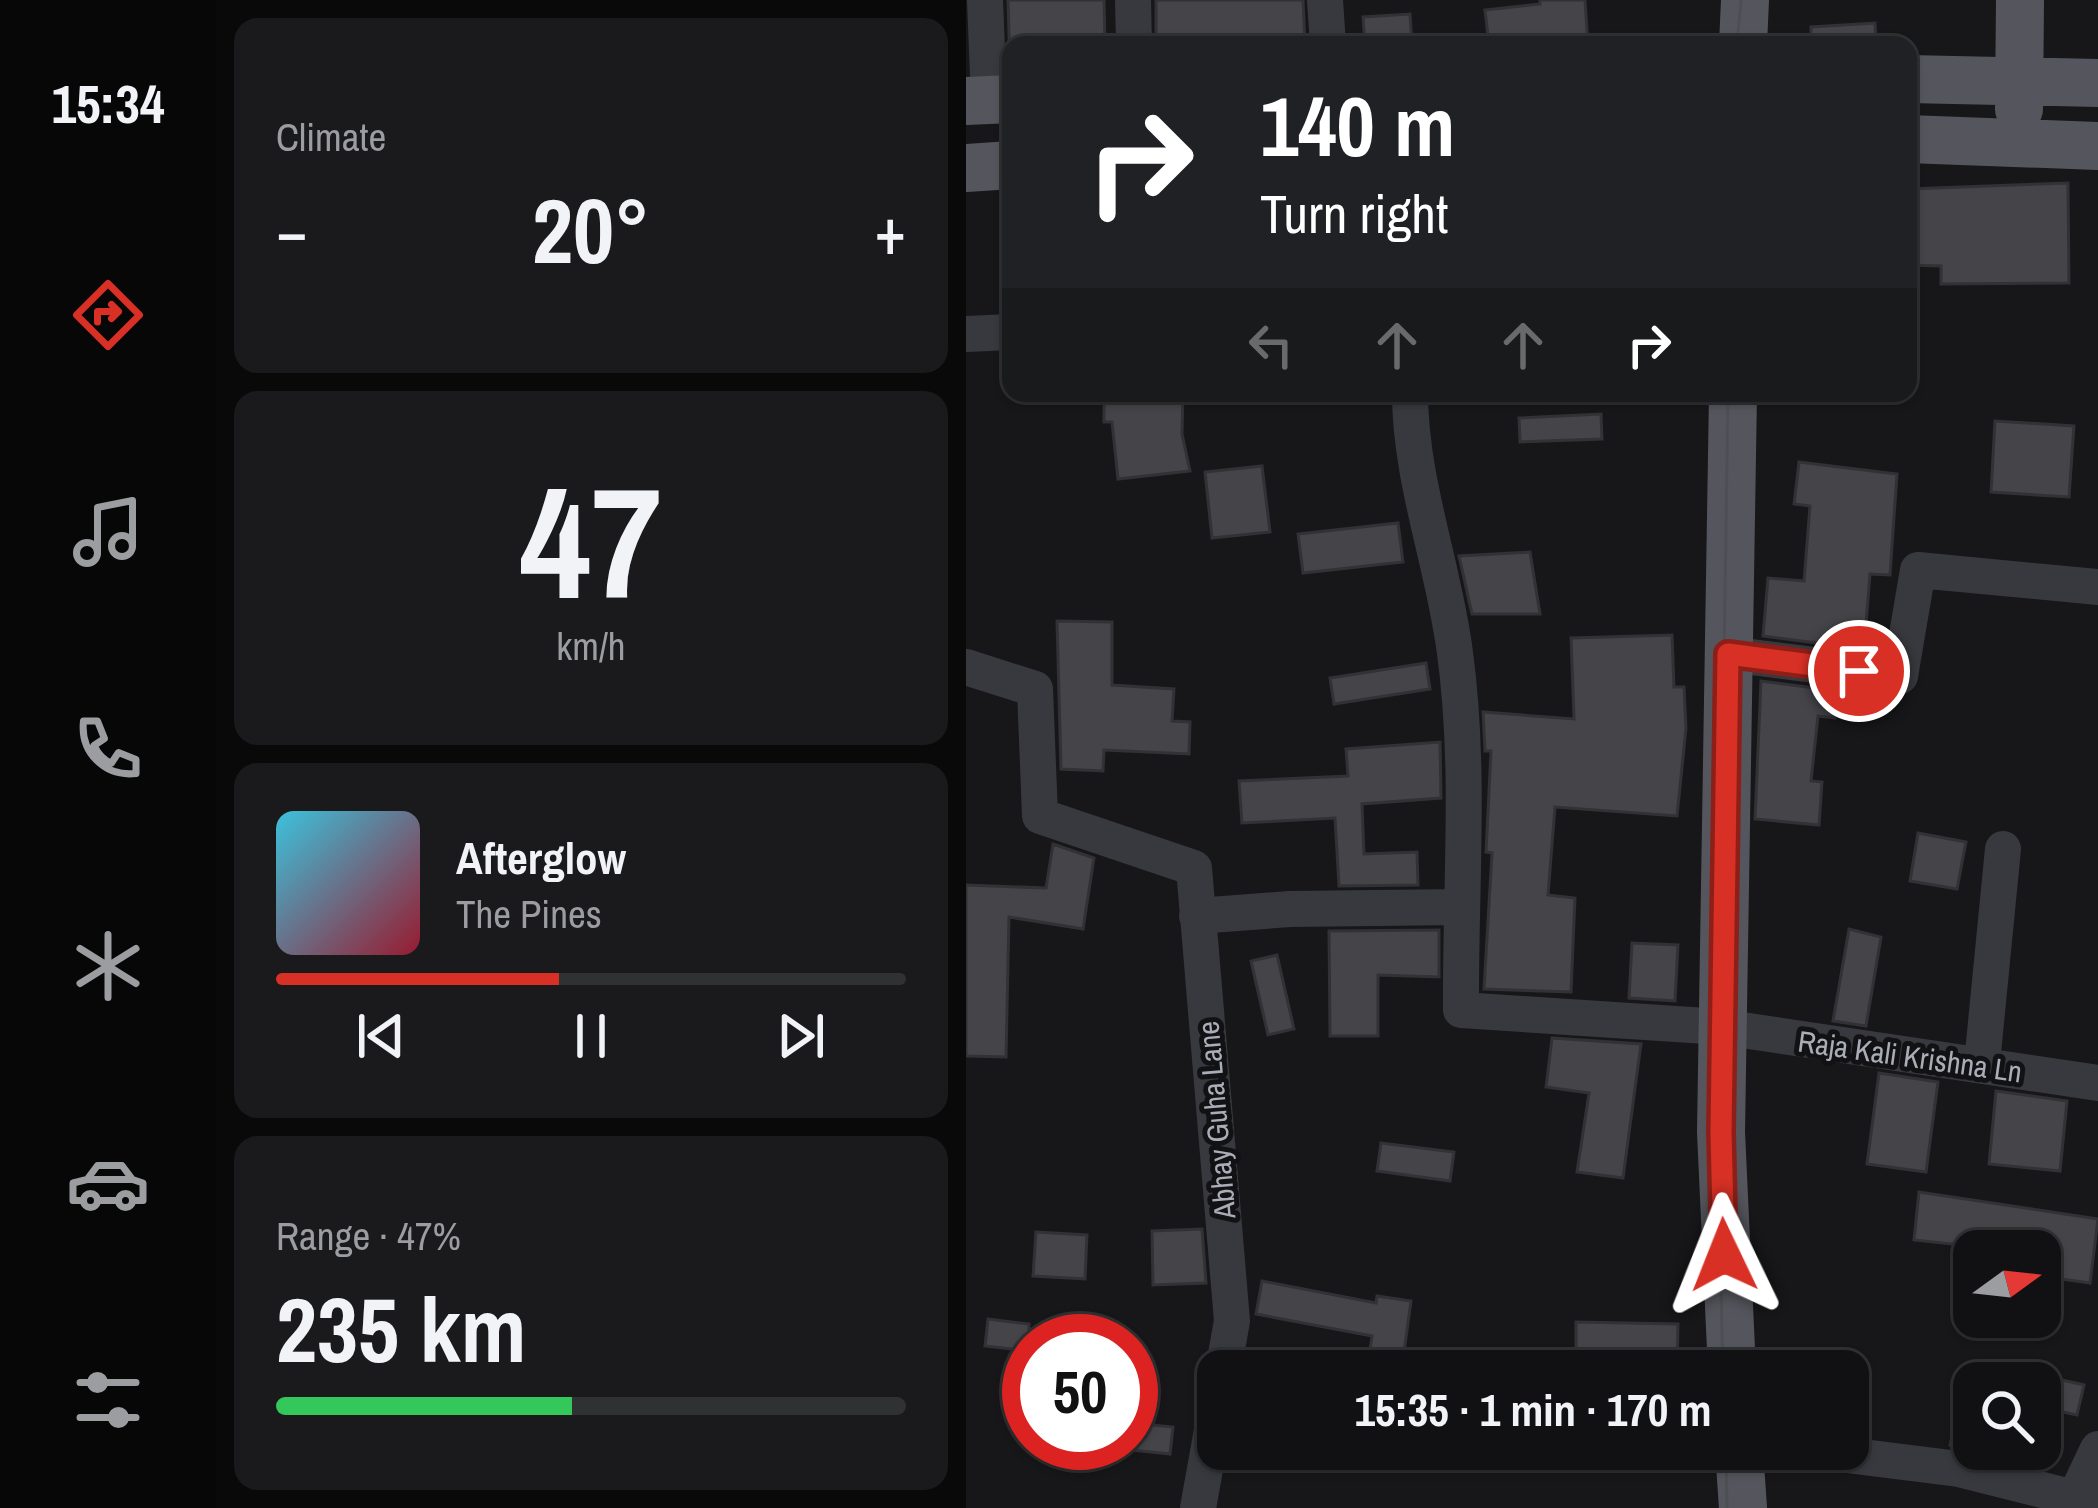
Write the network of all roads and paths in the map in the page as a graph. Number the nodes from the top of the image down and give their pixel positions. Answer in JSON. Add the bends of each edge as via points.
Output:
{"nodes":[{"id":1,"x":985,"y":0,"type":"edge"},
{"id":2,"x":1133,"y":0,"type":"edge"},
{"id":3,"x":1325,"y":0,"type":"edge"},
{"id":4,"x":1745,"y":0,"type":"edge"},
{"id":5,"x":2020,"y":0,"type":"edge"},
{"id":6,"x":1134,"y":36,"type":"edge"},
{"id":7,"x":1327,"y":36,"type":"edge"},
{"id":8,"x":1743,"y":36,"type":"edge"},
{"id":9,"x":1917,"y":79,"type":"edge"},
{"id":10,"x":2020,"y":81,"type":"junction"},
{"id":11,"x":2098,"y":83,"type":"edge"},
{"id":12,"x":989,"y":100,"type":"edge"},
{"id":13,"x":1917,"y":139,"type":"edge"},
{"id":14,"x":2019,"y":142,"type":"junction"},
{"id":15,"x":2098,"y":146,"type":"edge"},
{"id":16,"x":1002,"y":166,"type":"edge"},
{"id":17,"x":966,"y":168,"type":"edge"},
{"id":18,"x":1002,"y":332,"type":"edge"},
{"id":19,"x":966,"y":334,"type":"edge"},
{"id":20,"x":1410,"y":402,"type":"edge"},
{"id":21,"x":1733,"y":402,"type":"edge"},
{"id":22,"x":2098,"y":587,"type":"edge"},
{"id":23,"x":1728,"y":654,"type":"junction"},
{"id":24,"x":966,"y":667,"type":"edge"},
{"id":25,"x":2003,"y":849,"type":"dead end"},
{"id":26,"x":1460,"y":907,"type":"junction"},
{"id":27,"x":1197,"y":916,"type":"junction"},
{"id":28,"x":1722,"y":1027,"type":"junction"},
{"id":29,"x":1982,"y":1063,"type":"junction"},
{"id":30,"x":2098,"y":1083,"type":"edge"},
{"id":31,"x":1227,"y":1350,"type":"edge"},
{"id":32,"x":1731,"y":1350,"type":"edge"},
{"id":33,"x":2098,"y":1449,"type":"edge"},
{"id":34,"x":1869,"y":1458,"type":"edge"},
{"id":35,"x":1205,"y":1470,"type":"edge"},
{"id":36,"x":1740,"y":1470,"type":"edge"},
{"id":37,"x":2081,"y":1504,"type":"edge"},
{"id":38,"x":1198,"y":1508,"type":"edge"},
{"id":39,"x":1743,"y":1508,"type":"edge"}],
"edges":[{"from":1,"to":12,"type":"street"},
{"from":2,"to":6,"type":"street"},
{"from":3,"to":7,"type":"street"},
{"from":4,"to":8,"type":"main road"},
{"from":5,"to":10,"type":"main road"},
{"from":9,"to":10,"type":"main road"},
{"from":10,"to":11,"type":"main road"},
{"from":10,"to":14,"type":"main road"},
{"from":13,"to":14,"type":"main road"},
{"from":14,"to":15,"type":"main road"},
{"from":16,"to":17,"type":"main road"},
{"from":18,"to":19,"type":"street"},
{"from":20,"to":26,"type":"street","via":[[1410,441],[1456,656],[1465,784]]},
{"from":21,"to":23,"type":"main road"},
{"from":22,"to":23,"type":"street","via":[[1918,571],[1900,676]]},
{"from":23,"to":28,"type":"main road"},
{"from":24,"to":27,"type":"street","name":"Abhay Guha Lane","via":[[1035,689],[1040,816],[1194,868]]},
{"from":25,"to":29,"type":"street"},
{"from":26,"to":27,"type":"street"},
{"from":26,"to":28,"type":"street","name":"Raja Kali Krishna Ln","via":[[1462,1010]]},
{"from":27,"to":31,"type":"street","name":"Abhay Guha Lane","via":[[1232,1321]]},
{"from":28,"to":29,"type":"street","name":"Raja Kali Krishna Ln"},
{"from":28,"to":32,"type":"main road"},
{"from":29,"to":30,"type":"street","name":"Raja Kali Krishna Ln"},
{"from":33,"to":37,"type":"street"},
{"from":34,"to":37,"type":"street","via":[[1959,1469]]},
{"from":35,"to":38,"type":"street"},
{"from":36,"to":39,"type":"main road"}]}
